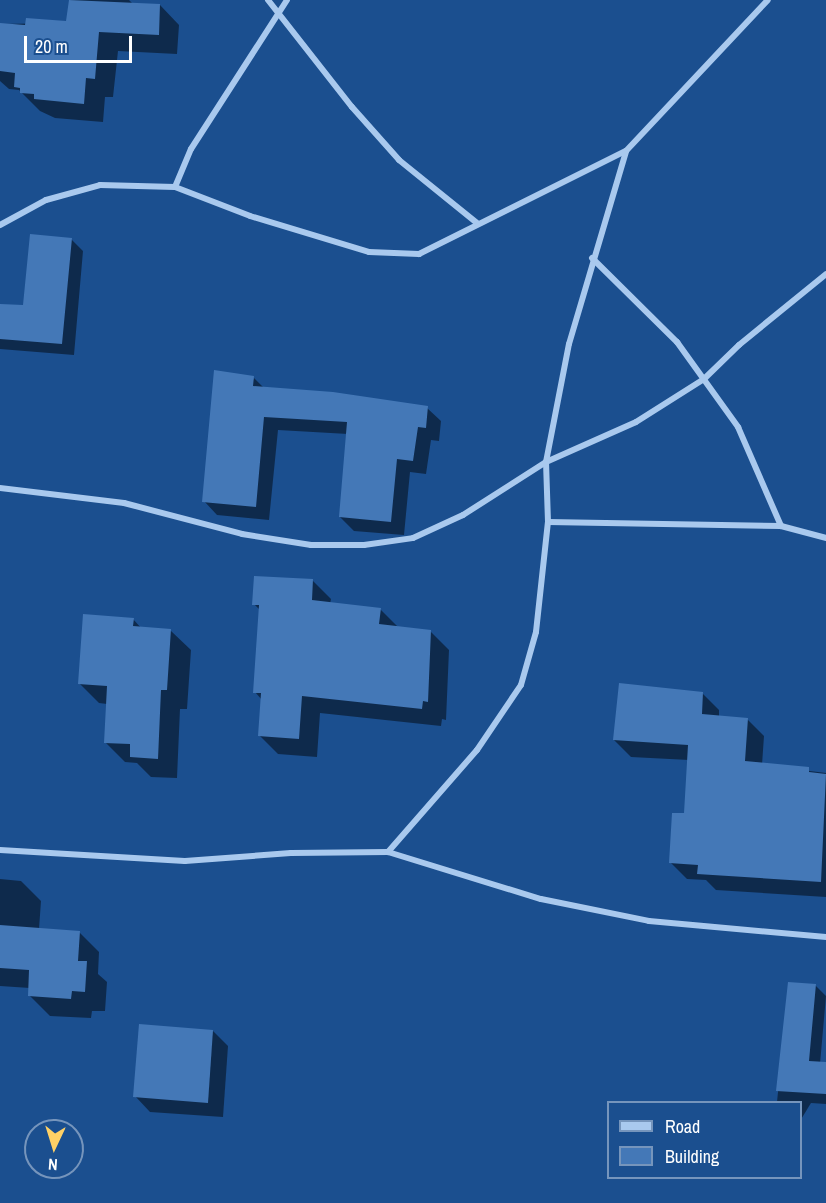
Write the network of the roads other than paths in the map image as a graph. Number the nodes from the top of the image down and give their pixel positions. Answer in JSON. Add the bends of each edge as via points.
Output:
{"nodes":[{"id":1,"x":268,"y":0,"type":"edge"},
{"id":2,"x":287,"y":0,"type":"edge"},
{"id":3,"x":768,"y":0,"type":"edge"},
{"id":4,"x":278,"y":10,"type":"junction"},
{"id":5,"x":626,"y":151,"type":"junction"},
{"id":6,"x":175,"y":187,"type":"junction"},
{"id":7,"x":477,"y":223,"type":"junction"},
{"id":8,"x":0,"y":225,"type":"edge"},
{"id":9,"x":592,"y":258,"type":"junction"},
{"id":10,"x":826,"y":274,"type":"edge"},
{"id":11,"x":704,"y":379,"type":"junction"},
{"id":12,"x":546,"y":462,"type":"junction"},
{"id":13,"x":0,"y":488,"type":"edge"},
{"id":14,"x":548,"y":522,"type":"junction"},
{"id":15,"x":782,"y":526,"type":"junction"},
{"id":16,"x":826,"y":538,"type":"edge"},
{"id":17,"x":0,"y":850,"type":"edge"},
{"id":18,"x":388,"y":852,"type":"junction"},
{"id":19,"x":826,"y":937,"type":"edge"}],
"edges":[{"from":1,"to":4,"type":"street"},
{"from":2,"to":4,"type":"street"},
{"from":3,"to":5,"type":"street"},
{"from":4,"to":6,"type":"street","via":[[191,149]]},
{"from":4,"to":7,"type":"street","via":[[352,108],[399,160]]},
{"from":5,"to":7,"type":"street"},
{"from":5,"to":9,"type":"street"},
{"from":6,"to":7,"type":"street","via":[[250,216],[369,252],[418,254]]},
{"from":6,"to":8,"type":"street","via":[[100,185],[46,200]]},
{"from":9,"to":11,"type":"street","via":[[677,342]]},
{"from":9,"to":12,"type":"street","via":[[568,344]]},
{"from":10,"to":11,"type":"street"},
{"from":11,"to":12,"type":"street","via":[[636,422]]},
{"from":11,"to":15,"type":"street","via":[[738,427]]},
{"from":12,"to":13,"type":"street","via":[[463,515],[413,538],[364,545],[311,545],[242,534],[124,503]]},
{"from":12,"to":14,"type":"street"},
{"from":14,"to":15,"type":"street"},
{"from":14,"to":18,"type":"street","via":[[536,632],[520,685],[477,750]]},
{"from":15,"to":16,"type":"street"},
{"from":17,"to":18,"type":"street","via":[[185,861],[291,853]]},
{"from":18,"to":19,"type":"street","via":[[541,898],[650,921]]}]}
